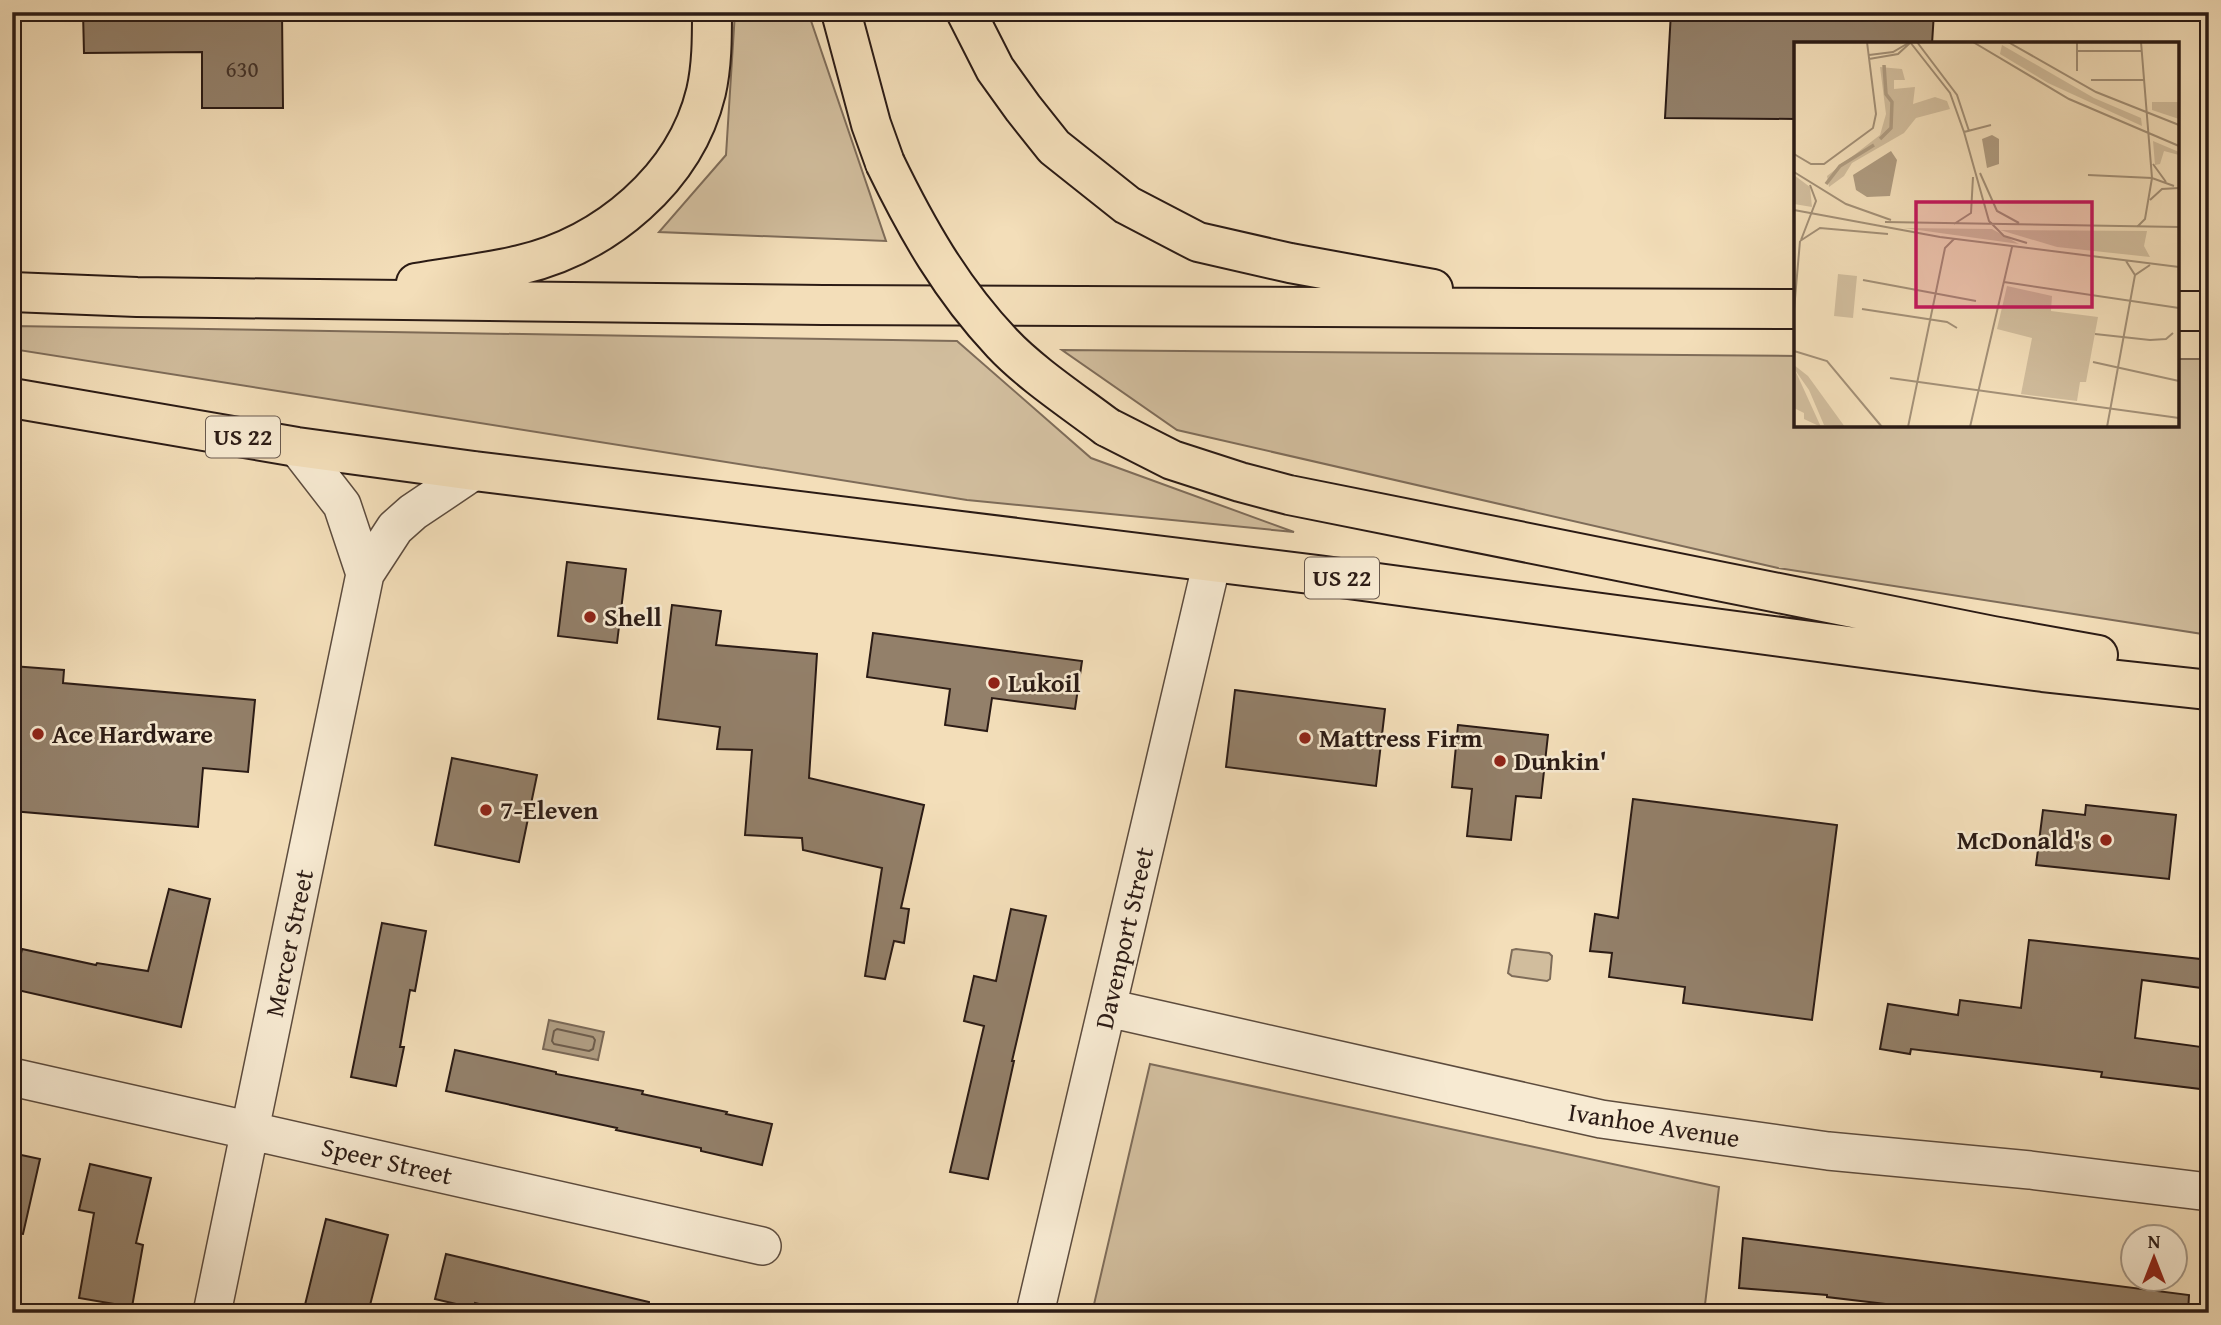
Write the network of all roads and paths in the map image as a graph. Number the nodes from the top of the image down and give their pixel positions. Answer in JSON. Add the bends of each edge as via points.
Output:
{"nodes":[{"id":1,"x":712,"y":12,"type":"edge"},
{"id":2,"x":841,"y":12,"type":"edge"},
{"id":3,"x":966,"y":12,"type":"edge"},
{"id":4,"x":12,"y":292,"type":"edge"},
{"id":5,"x":324,"y":300,"type":"junction"},
{"id":6,"x":1535,"y":307,"type":"junction"},
{"id":7,"x":1794,"y":309,"type":"edge"},
{"id":8,"x":2179,"y":311,"type":"edge"},
{"id":9,"x":2209,"y":311,"type":"edge"},
{"id":10,"x":12,"y":398,"type":"edge"},
{"id":11,"x":298,"y":447,"type":"junction"},
{"id":12,"x":474,"y":471,"type":"junction"},
{"id":13,"x":1212,"y":562,"type":"junction"},
{"id":14,"x":365,"y":574,"type":"junction"},
{"id":15,"x":2209,"y":674,"type":"edge"},
{"id":16,"x":2209,"y":690,"type":"edge"},
{"id":17,"x":1108,"y":1008,"type":"junction"},
{"id":18,"x":12,"y":1077,"type":"edge"},
{"id":19,"x":250,"y":1130,"type":"junction"},
{"id":20,"x":2209,"y":1192,"type":"edge"},
{"id":21,"x":762,"y":1246,"type":"dead end"},
{"id":22,"x":212,"y":1313,"type":"edge"},
{"id":23,"x":1035,"y":1313,"type":"edge"}],
"edges":[{"from":1,"to":5,"type":"highway","via":[[706,92],[688,140],[659,181],[628,213],[588,240],[522,264]]},
{"from":2,"to":15,"type":"highway","bridge":true,"via":[[885,163],[940,265],[1003,344],[1054,387],[1107,427],[1172,460],[1289,495],[1993,636]]},
{"from":3,"to":6,"type":"highway","via":[[995,69],[1054,147],[1127,205],[1198,242]]},
{"from":4,"to":5,"type":"highway"},
{"from":5,"to":6,"type":"highway"},
{"from":6,"to":7,"type":"highway"},
{"from":8,"to":9,"type":"highway"},
{"from":10,"to":11,"type":"highway","number":"US 22"},
{"from":11,"to":12,"type":"highway","number":"US 22"},
{"from":11,"to":14,"type":"street","via":[[342,505]]},
{"from":12,"to":13,"type":"highway","number":"US 22"},
{"from":12,"to":14,"type":"street","name":"Mercer Street","via":[[395,528]]},
{"from":13,"to":16,"type":"highway","number":"US 22","via":[[2030,671]]},
{"from":13,"to":17,"type":"street","name":"Davenport Street"},
{"from":14,"to":19,"type":"street","name":"Mercer Street"},
{"from":17,"to":20,"type":"street","name":"Ivanhoe Avenue","via":[[1601,1119],[1828,1151]]},
{"from":17,"to":23,"type":"street","name":"Davenport Street"},
{"from":18,"to":19,"type":"street","name":"Speer Street"},
{"from":19,"to":21,"type":"street","name":"Speer Street"},
{"from":19,"to":22,"type":"street","name":"Mercer Street"}]}
